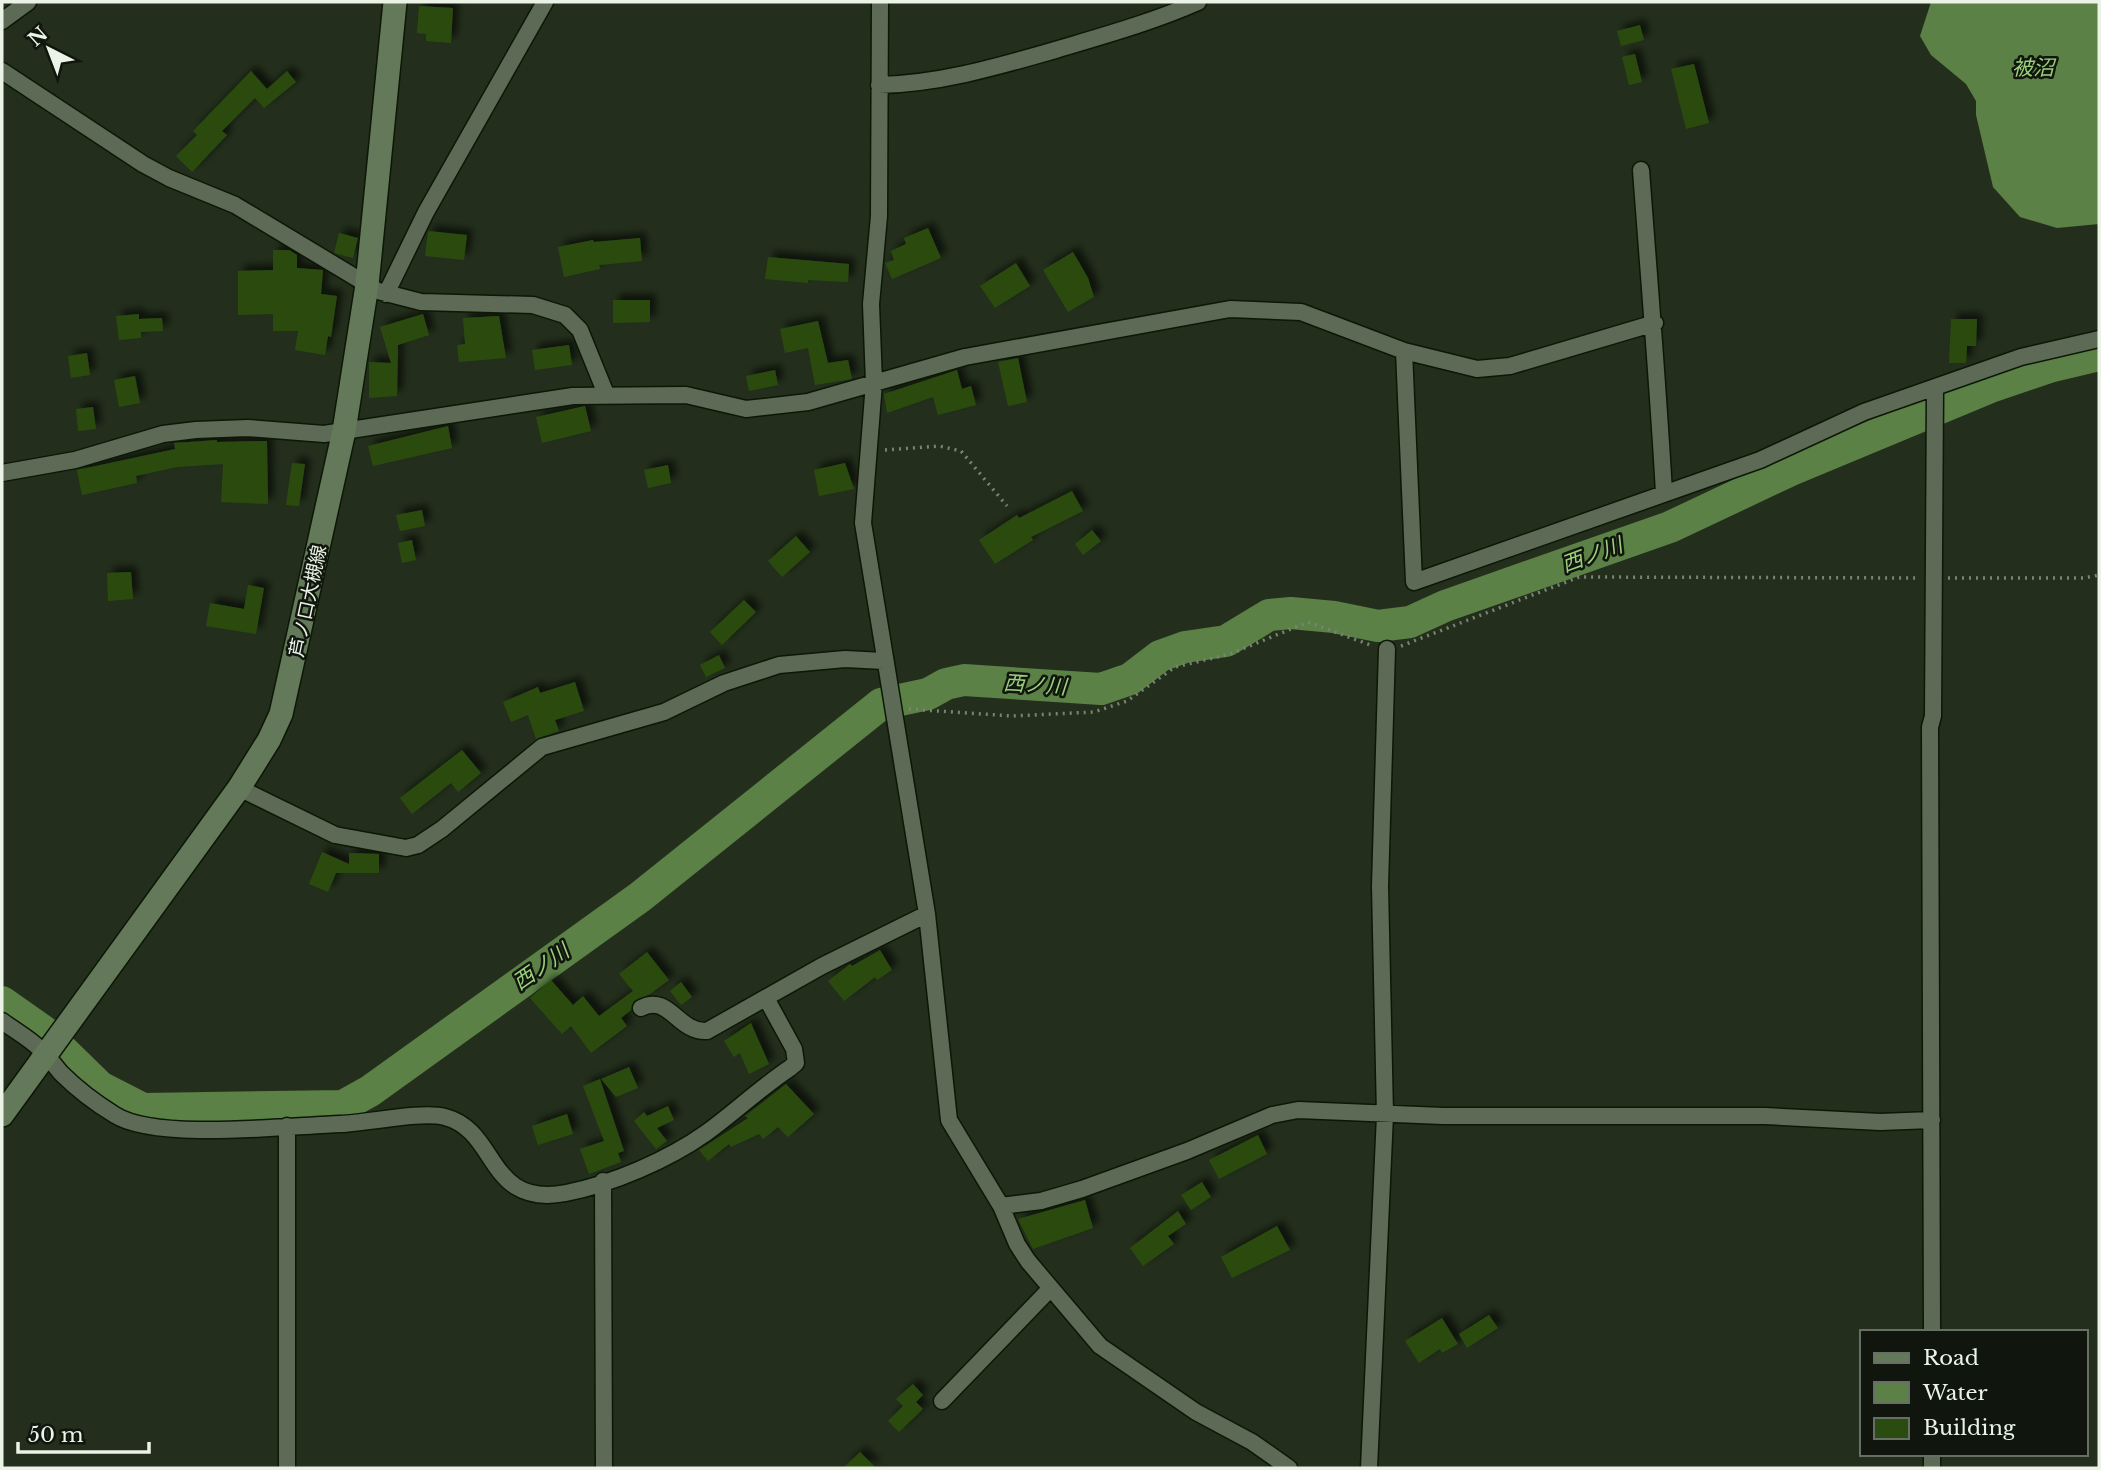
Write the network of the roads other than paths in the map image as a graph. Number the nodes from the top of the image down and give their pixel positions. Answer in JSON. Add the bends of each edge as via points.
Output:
{"nodes":[{"id":1,"x":29,"y":2,"type":"edge"},
{"id":2,"x":395,"y":2,"type":"edge"},
{"id":3,"x":545,"y":2,"type":"edge"},
{"id":4,"x":880,"y":2,"type":"edge"},
{"id":5,"x":1198,"y":2,"type":"edge"},
{"id":6,"x":2,"y":21,"type":"edge"},
{"id":7,"x":2,"y":71,"type":"edge"},
{"id":8,"x":879,"y":85,"type":"junction"},
{"id":9,"x":1641,"y":170,"type":"dead end"},
{"id":10,"x":377,"y":289,"type":"junction"},
{"id":11,"x":1655,"y":323,"type":"junction"},
{"id":12,"x":2099,"y":339,"type":"edge"},
{"id":13,"x":1404,"y":351,"type":"junction"},
{"id":14,"x":874,"y":383,"type":"junction"},
{"id":15,"x":1936,"y":390,"type":"junction"},
{"id":16,"x":606,"y":394,"type":"junction"},
{"id":17,"x":344,"y":430,"type":"junction"},
{"id":18,"x":2,"y":473,"type":"edge"},
{"id":19,"x":1664,"y":493,"type":"junction"},
{"id":20,"x":1387,"y":649,"type":"road end"},
{"id":21,"x":884,"y":661,"type":"junction"},
{"id":22,"x":239,"y":788,"type":"junction"},
{"id":23,"x":927,"y":914,"type":"junction"},
{"id":24,"x":765,"y":998,"type":"junction"},
{"id":25,"x":641,"y":1008,"type":"dead end"},
{"id":26,"x":2,"y":1021,"type":"edge"},
{"id":27,"x":45,"y":1054,"type":"junction"},
{"id":28,"x":2,"y":1115,"type":"edge"},
{"id":29,"x":1385,"y":1115,"type":"junction"},
{"id":30,"x":1932,"y":1120,"type":"junction"},
{"id":31,"x":287,"y":1126,"type":"junction"},
{"id":32,"x":603,"y":1181,"type":"junction"},
{"id":33,"x":1001,"y":1206,"type":"junction"},
{"id":34,"x":1050,"y":1289,"type":"junction"},
{"id":35,"x":1933,"y":1330,"type":"edge"},
{"id":36,"x":942,"y":1401,"type":"dead end"},
{"id":37,"x":288,"y":1468,"type":"edge"},
{"id":38,"x":604,"y":1468,"type":"edge"},
{"id":39,"x":1289,"y":1468,"type":"edge"},
{"id":40,"x":1369,"y":1468,"type":"edge"}],
"edges":[{"from":1,"to":6,"type":"street"},
{"from":2,"to":10,"type":"main road","name":"芦ノ口大槻線"},
{"from":3,"to":10,"type":"street"},
{"from":4,"to":8,"type":"street"},
{"from":5,"to":8,"type":"street","via":[[1167,17],[1020,61],[917,83]]},
{"from":7,"to":10,"type":"street","via":[[144,164],[235,205]]},
{"from":8,"to":14,"type":"street","via":[[879,216],[871,304]]},
{"from":9,"to":11,"type":"street","via":[[1647,277]]},
{"from":10,"to":16,"type":"street","via":[[421,302],[533,305],[557,311],[580,330]]},
{"from":10,"to":17,"type":"main road","name":"芦ノ口大槻線"},
{"from":11,"to":13,"type":"street","via":[[1493,368],[1462,367]]},
{"from":11,"to":19,"type":"street"},
{"from":12,"to":15,"type":"street","via":[[2021,357]]},
{"from":13,"to":14,"type":"street","via":[[1301,312],[1230,309],[1026,345]]},
{"from":13,"to":19,"type":"street","via":[[1414,582]]},
{"from":14,"to":16,"type":"street","via":[[808,402],[747,409],[686,395]]},
{"from":14,"to":21,"type":"street","via":[[863,523]]},
{"from":15,"to":19,"type":"street","via":[[1864,412],[1760,460]]},
{"from":15,"to":30,"type":"street","via":[[1930,727]]},
{"from":16,"to":17,"type":"street"},
{"from":17,"to":18,"type":"street","via":[[324,435],[248,428],[163,434],[75,460]]},
{"from":17,"to":22,"type":"main road","name":"芦ノ口大槻線","via":[[285,701],[269,740]]},
{"from":20,"to":29,"type":"street","via":[[1380,886]]},
{"from":21,"to":22,"type":"street","via":[[779,665],[724,683],[664,712],[542,747],[442,828],[406,848],[335,835]]},
{"from":21,"to":23,"type":"street"},
{"from":22,"to":27,"type":"main road","name":"芦ノ口大槻線"},
{"from":23,"to":24,"type":"street"},
{"from":23,"to":33,"type":"street","via":[[949,1121]]},
{"from":24,"to":25,"type":"street","via":[[706,1031],[689,1028],[661,1004]]},
{"from":24,"to":32,"type":"street","via":[[794,1049],[796,1063],[682,1149]]},
{"from":26,"to":27,"type":"street"},
{"from":27,"to":28,"type":"main road","name":"芦ノ口大槻線"},
{"from":27,"to":31,"type":"street","via":[[63,1075],[116,1115],[139,1126]]},
{"from":29,"to":30,"type":"street"},
{"from":29,"to":33,"type":"street","via":[[1298,1110],[1272,1115],[1138,1170],[1041,1201]]},
{"from":29,"to":40,"type":"street"},
{"from":30,"to":35,"type":"street"},
{"from":31,"to":32,"type":"street","via":[[446,1117],[468,1132],[511,1184],[529,1193],[566,1193]]},
{"from":31,"to":37,"type":"street"},
{"from":32,"to":38,"type":"street"},
{"from":33,"to":34,"type":"street","via":[[1017,1244]]},
{"from":34,"to":36,"type":"street"},
{"from":34,"to":39,"type":"street","via":[[1100,1346]]}]}
